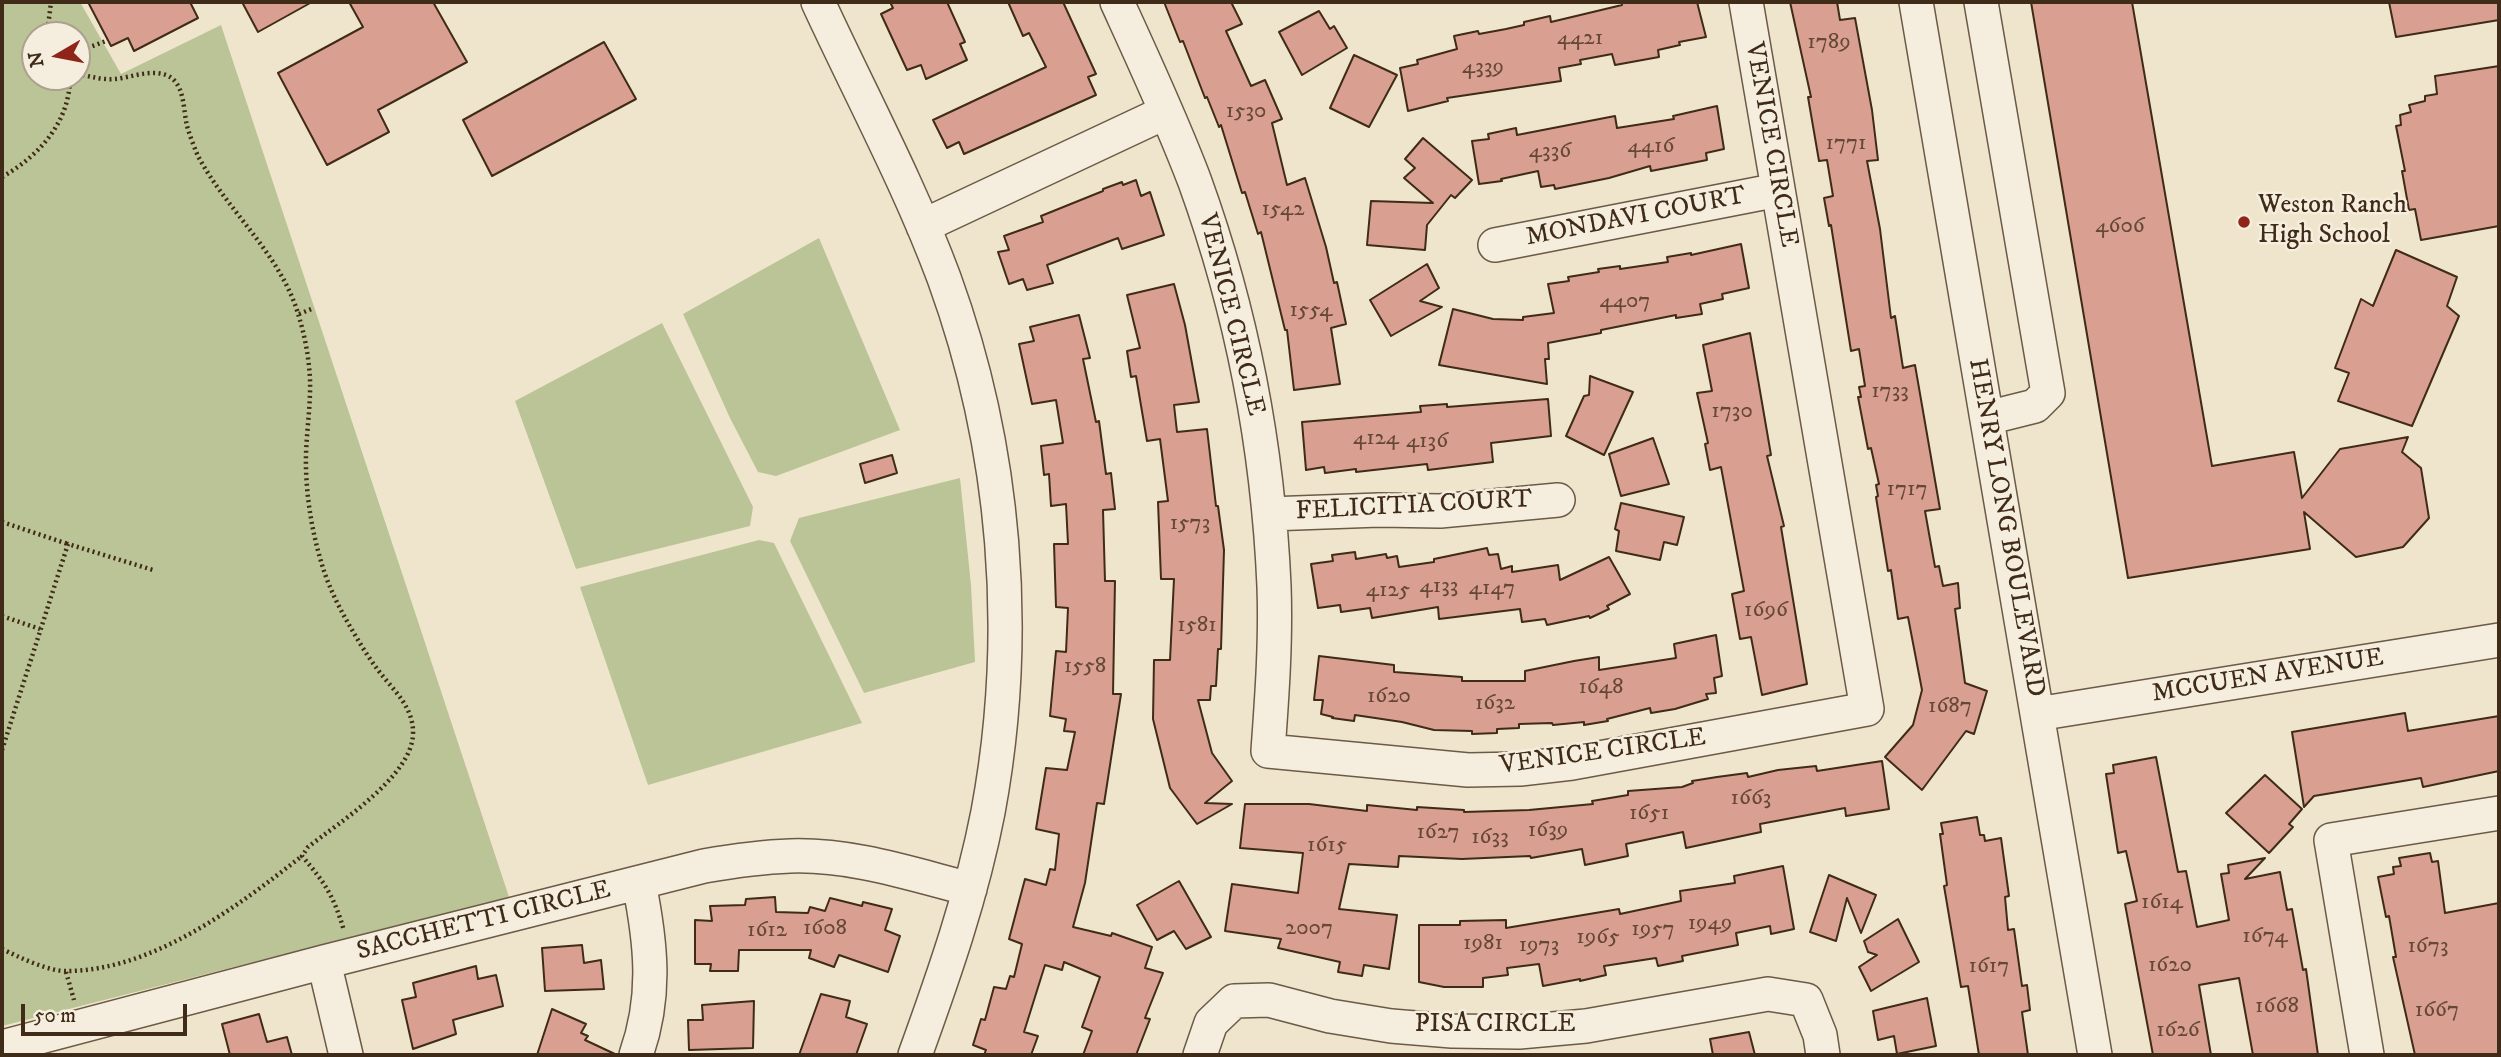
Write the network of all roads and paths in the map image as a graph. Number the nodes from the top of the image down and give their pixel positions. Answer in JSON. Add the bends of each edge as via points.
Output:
{"nodes":[{"id":1,"x":51,"y":2,"type":"edge"},
{"id":2,"x":818,"y":2,"type":"edge"},
{"id":3,"x":1117,"y":2,"type":"edge"},
{"id":4,"x":1746,"y":2,"type":"edge"},
{"id":5,"x":1916,"y":2,"type":"edge"},
{"id":6,"x":1981,"y":2,"type":"edge"},
{"id":7,"x":49,"y":21,"type":"edge"},
{"id":8,"x":106,"y":41,"type":"dead end"},
{"id":9,"x":91,"y":46,"type":"edge"},
{"id":10,"x":91,"y":77,"type":"edge"},
{"id":11,"x":69,"y":91,"type":"edge"},
{"id":12,"x":1166,"y":112,"type":"junction"},
{"id":13,"x":2,"y":177,"type":"edge"},
{"id":14,"x":1778,"y":190,"type":"junction"},
{"id":15,"x":923,"y":226,"type":"junction"},
{"id":16,"x":1494,"y":245,"type":"dead end"},
{"id":17,"x":314,"y":308,"type":"dead end"},
{"id":18,"x":299,"y":314,"type":"junction"},
{"id":19,"x":1987,"y":418,"type":"junction"},
{"id":20,"x":1558,"y":500,"type":"dead end"},
{"id":21,"x":1269,"y":514,"type":"junction"},
{"id":22,"x":2,"y":522,"type":"edge"},
{"id":23,"x":68,"y":544,"type":"junction"},
{"id":24,"x":153,"y":570,"type":"dead end"},
{"id":25,"x":2,"y":616,"type":"edge"},
{"id":26,"x":40,"y":629,"type":"junction"},
{"id":27,"x":2499,"y":640,"type":"edge"},
{"id":28,"x":2037,"y":714,"type":"junction"},
{"id":29,"x":2,"y":750,"type":"edge"},
{"id":30,"x":2499,"y":813,"type":"edge"},
{"id":31,"x":302,"y":856,"type":"junction"},
{"id":32,"x":639,"y":883,"type":"junction"},
{"id":33,"x":970,"y":889,"type":"junction"},
{"id":34,"x":2,"y":949,"type":"edge"},
{"id":35,"x":337,"y":959,"type":"junction"},
{"id":36,"x":56,"y":1044,"type":"edge"},
{"id":37,"x":2,"y":1047,"type":"edge"},
{"id":38,"x":346,"y":1055,"type":"edge"},
{"id":39,"x":636,"y":1055,"type":"edge"},
{"id":40,"x":915,"y":1055,"type":"edge"},
{"id":41,"x":1200,"y":1055,"type":"edge"},
{"id":42,"x":1823,"y":1055,"type":"edge"},
{"id":43,"x":2095,"y":1055,"type":"edge"},
{"id":44,"x":2367,"y":1055,"type":"edge"}],
"edges":[{"from":1,"to":7,"type":"path"},
{"from":2,"to":15,"type":"street"},
{"from":3,"to":12,"type":"street","name":"VENICE CIRCLE"},
{"from":4,"to":14,"type":"street","name":"VENICE CIRCLE"},
{"from":5,"to":19,"type":"street","name":"HENRY LONG BOULEVARD"},
{"from":6,"to":19,"type":"street","via":[[2048,393],[2035,407]]},
{"from":8,"to":9,"type":"path"},
{"from":10,"to":18,"type":"path","via":[[147,73],[175,81],[197,154],[275,266]]},
{"from":11,"to":13,"type":"path","via":[[51,138]]},
{"from":12,"to":15,"type":"street"},
{"from":12,"to":21,"type":"street","name":"VENICE CIRCLE","via":[[1195,181],[1241,334]]},
{"from":14,"to":16,"type":"street","name":"MONDAVI COURT"},
{"from":14,"to":21,"type":"street","name":"VENICE CIRCLE","via":[[1867,709],[1520,769],[1468,770],[1268,751],[1274,630]]},
{"from":15,"to":33,"type":"street","via":[[966,348],[983,416],[1002,546],[1004,669],[999,739]]},
{"from":17,"to":18,"type":"path"},
{"from":18,"to":31,"type":"path","via":[[310,379],[306,469],[314,535],[339,605],[379,671],[399,694],[414,733],[401,769]]},
{"from":19,"to":28,"type":"street","name":"HENRY LONG BOULEVARD"},
{"from":20,"to":21,"type":"street","name":"FELICITIA COURT","via":[[1440,511]]},
{"from":22,"to":23,"type":"path"},
{"from":23,"to":24,"type":"path"},
{"from":23,"to":26,"type":"path"},
{"from":25,"to":26,"type":"path"},
{"from":26,"to":29,"type":"path"},
{"from":27,"to":28,"type":"street","name":"MCCUEN AVENUE"},
{"from":28,"to":43,"type":"street","name":"HENRY LONG BOULEVARD"},
{"from":30,"to":44,"type":"street","via":[[2331,840]]},
{"from":31,"to":34,"type":"path","via":[[204,928],[112,966],[66,972]]},
{"from":31,"to":35,"type":"path","via":[[336,904]]},
{"from":32,"to":33,"type":"street","name":"SACCHETTI CIRCLE","via":[[704,866],[792,856],[878,865]]},
{"from":32,"to":35,"type":"street","name":"SACCHETTI CIRCLE"},
{"from":32,"to":39,"type":"street","via":[[651,968]]},
{"from":33,"to":40,"type":"street"},
{"from":35,"to":36,"type":"street","name":"SACCHETTI CIRCLE"},
{"from":35,"to":38,"type":"street"},
{"from":36,"to":37,"type":"street","name":"SACCHETTI CIRCLE"},
{"from":41,"to":42,"type":"street","name":"PISA CIRCLE","via":[[1211,1023],[1234,1001],[1269,1000],[1391,1026],[1519,1032],[1586,1026],[1768,993],[1806,1000]]}]}
